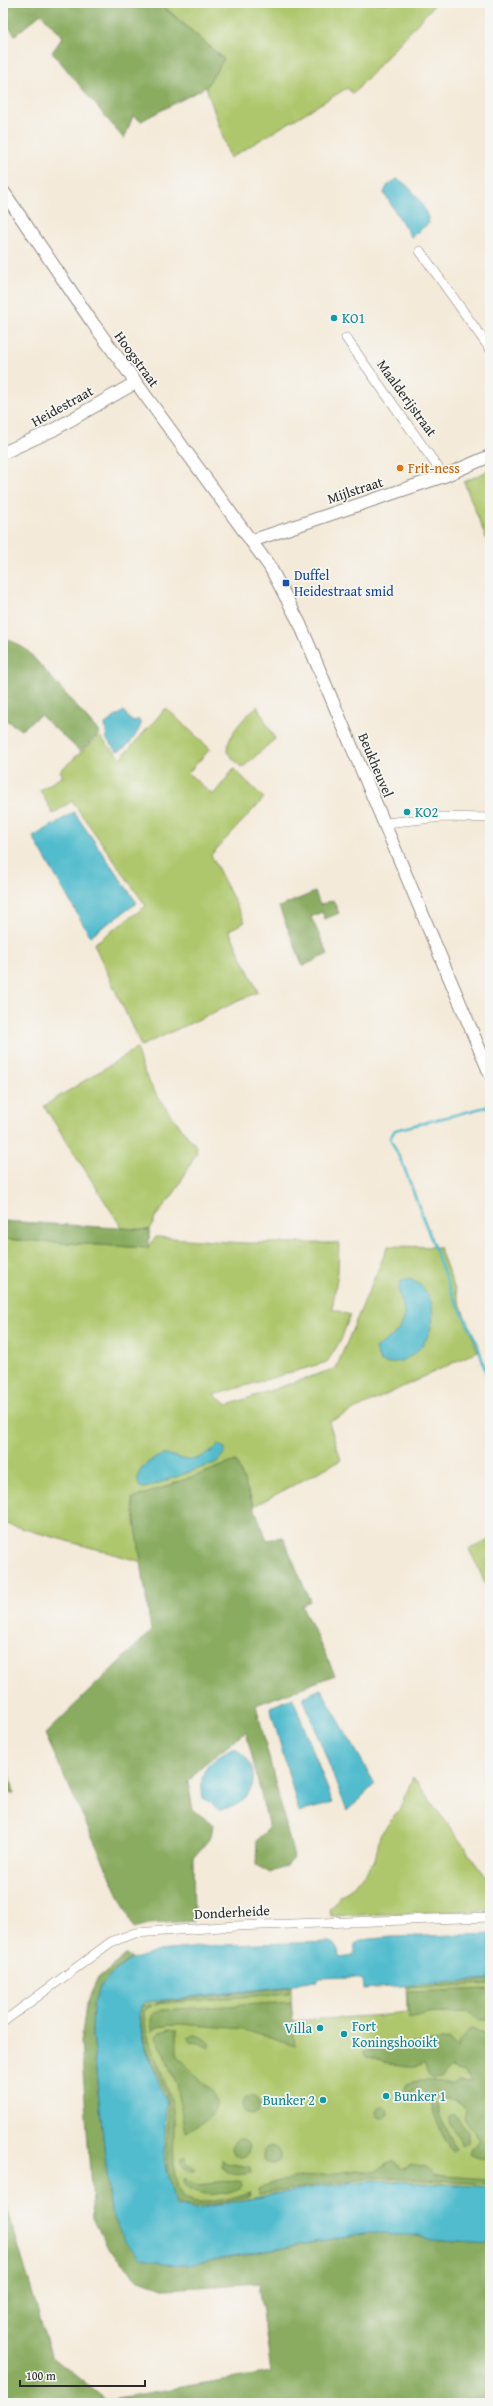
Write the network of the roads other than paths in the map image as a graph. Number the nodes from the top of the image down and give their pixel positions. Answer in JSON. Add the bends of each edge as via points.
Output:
{"nodes":[{"id":1,"x":3,"y":191,"type":"edge"},
{"id":2,"x":420,"y":251,"type":"dead end"},
{"id":3,"x":346,"y":338,"type":"dead end"},
{"id":4,"x":490,"y":349,"type":"edge"},
{"id":5,"x":135,"y":383,"type":"junction"},
{"id":6,"x":3,"y":453,"type":"edge"},
{"id":7,"x":490,"y":456,"type":"edge"},
{"id":8,"x":444,"y":476,"type":"junction"},
{"id":9,"x":251,"y":541,"type":"junction"},
{"id":10,"x":490,"y":818,"type":"edge"},
{"id":11,"x":385,"y":823,"type":"junction"},
{"id":12,"x":490,"y":1074,"type":"edge"},
{"id":13,"x":490,"y":1917,"type":"edge"},
{"id":14,"x":3,"y":2022,"type":"edge"}],
"edges":[{"from":1,"to":5,"type":"street","name":"Hoogstraat"},
{"from":2,"to":4,"type":"street"},
{"from":3,"to":8,"type":"street","name":"Maalderijstraat"},
{"from":5,"to":6,"type":"street","name":"Heidestraat","via":[[53,430]]},
{"from":5,"to":9,"type":"street","name":"Hoogstraat"},
{"from":7,"to":8,"type":"street","name":"Mijlstraat"},
{"from":8,"to":9,"type":"street","name":"Mijlstraat"},
{"from":9,"to":11,"type":"street","name":"Beukheuvel","via":[[270,567],[295,612]]},
{"from":10,"to":11,"type":"street","via":[[442,817]]},
{"from":11,"to":12,"type":"street","name":"Beukheuvel"},
{"from":13,"to":14,"type":"street","name":"Donderheide","via":[[236,1926],[135,1933],[111,1942]]}]}
